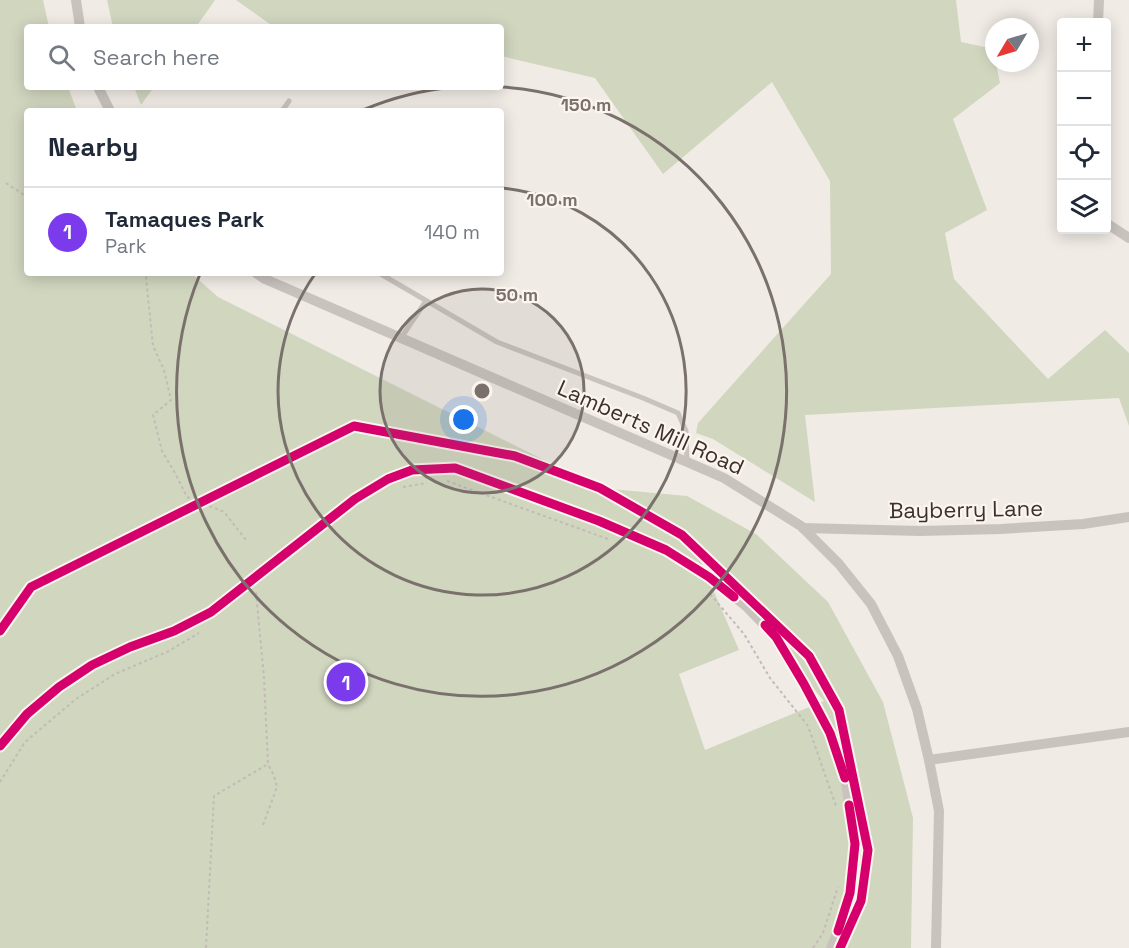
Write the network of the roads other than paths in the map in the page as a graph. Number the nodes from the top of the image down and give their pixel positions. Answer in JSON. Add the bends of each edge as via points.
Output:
{"nodes":[{"id":1,"x":76,"y":0,"type":"edge"},
{"id":2,"x":1099,"y":0,"type":"edge"},
{"id":3,"x":1098,"y":18,"type":"edge"},
{"id":4,"x":80,"y":24,"type":"edge"},
{"id":5,"x":100,"y":90,"type":"edge"},
{"id":6,"x":289,"y":101,"type":"dead end"},
{"id":7,"x":108,"y":108,"type":"edge"},
{"id":8,"x":284,"y":108,"type":"edge"},
{"id":9,"x":1111,"y":226,"type":"edge"},
{"id":10,"x":1129,"y":238,"type":"edge"},
{"id":11,"x":260,"y":276,"type":"edge"},
{"id":12,"x":384,"y":276,"type":"edge"},
{"id":13,"x":426,"y":300,"type":"junction"},
{"id":14,"x":400,"y":338,"type":"junction"},
{"id":15,"x":687,"y":462,"type":"junction"},
{"id":16,"x":1129,"y":517,"type":"edge"},
{"id":17,"x":803,"y":528,"type":"junction"},
{"id":18,"x":1129,"y":732,"type":"edge"},
{"id":19,"x":0,"y":746,"type":"edge"},
{"id":20,"x":929,"y":760,"type":"junction"},
{"id":21,"x":831,"y":948,"type":"edge"},
{"id":22,"x":936,"y":948,"type":"edge"}],
"edges":[{"from":1,"to":4,"type":"street"},
{"from":2,"to":3,"type":"street"},
{"from":5,"to":7,"type":"street"},
{"from":6,"to":8,"type":"lane"},
{"from":9,"to":10,"type":"street"},
{"from":11,"to":14,"type":"street","name":"Lamberts Mill Road"},
{"from":12,"to":13,"type":"lane"},
{"from":13,"to":14,"type":"lane"},
{"from":13,"to":15,"type":"lane","via":[[497,342],[678,414],[686,431]]},
{"from":14,"to":15,"type":"street","name":"Lamberts Mill Road"},
{"from":15,"to":17,"type":"street","name":"Lamberts Mill Road","via":[[724,478]]},
{"from":16,"to":17,"type":"street","name":"Bayberry Lane","via":[[1001,530]]},
{"from":17,"to":20,"type":"street","name":"Lamberts Mill Road","via":[[839,564],[876,614],[898,656],[917,709]]},
{"from":18,"to":20,"type":"street"},
{"from":19,"to":21,"type":"street","via":[[27,714],[59,687],[92,665],[211,612],[355,499],[412,470],[455,468],[666,550],[746,606],[776,637],[830,734],[846,782],[855,844],[849,893]]},
{"from":20,"to":22,"type":"street","name":"Lamberts Mill Road","via":[[939,811]]}]}
